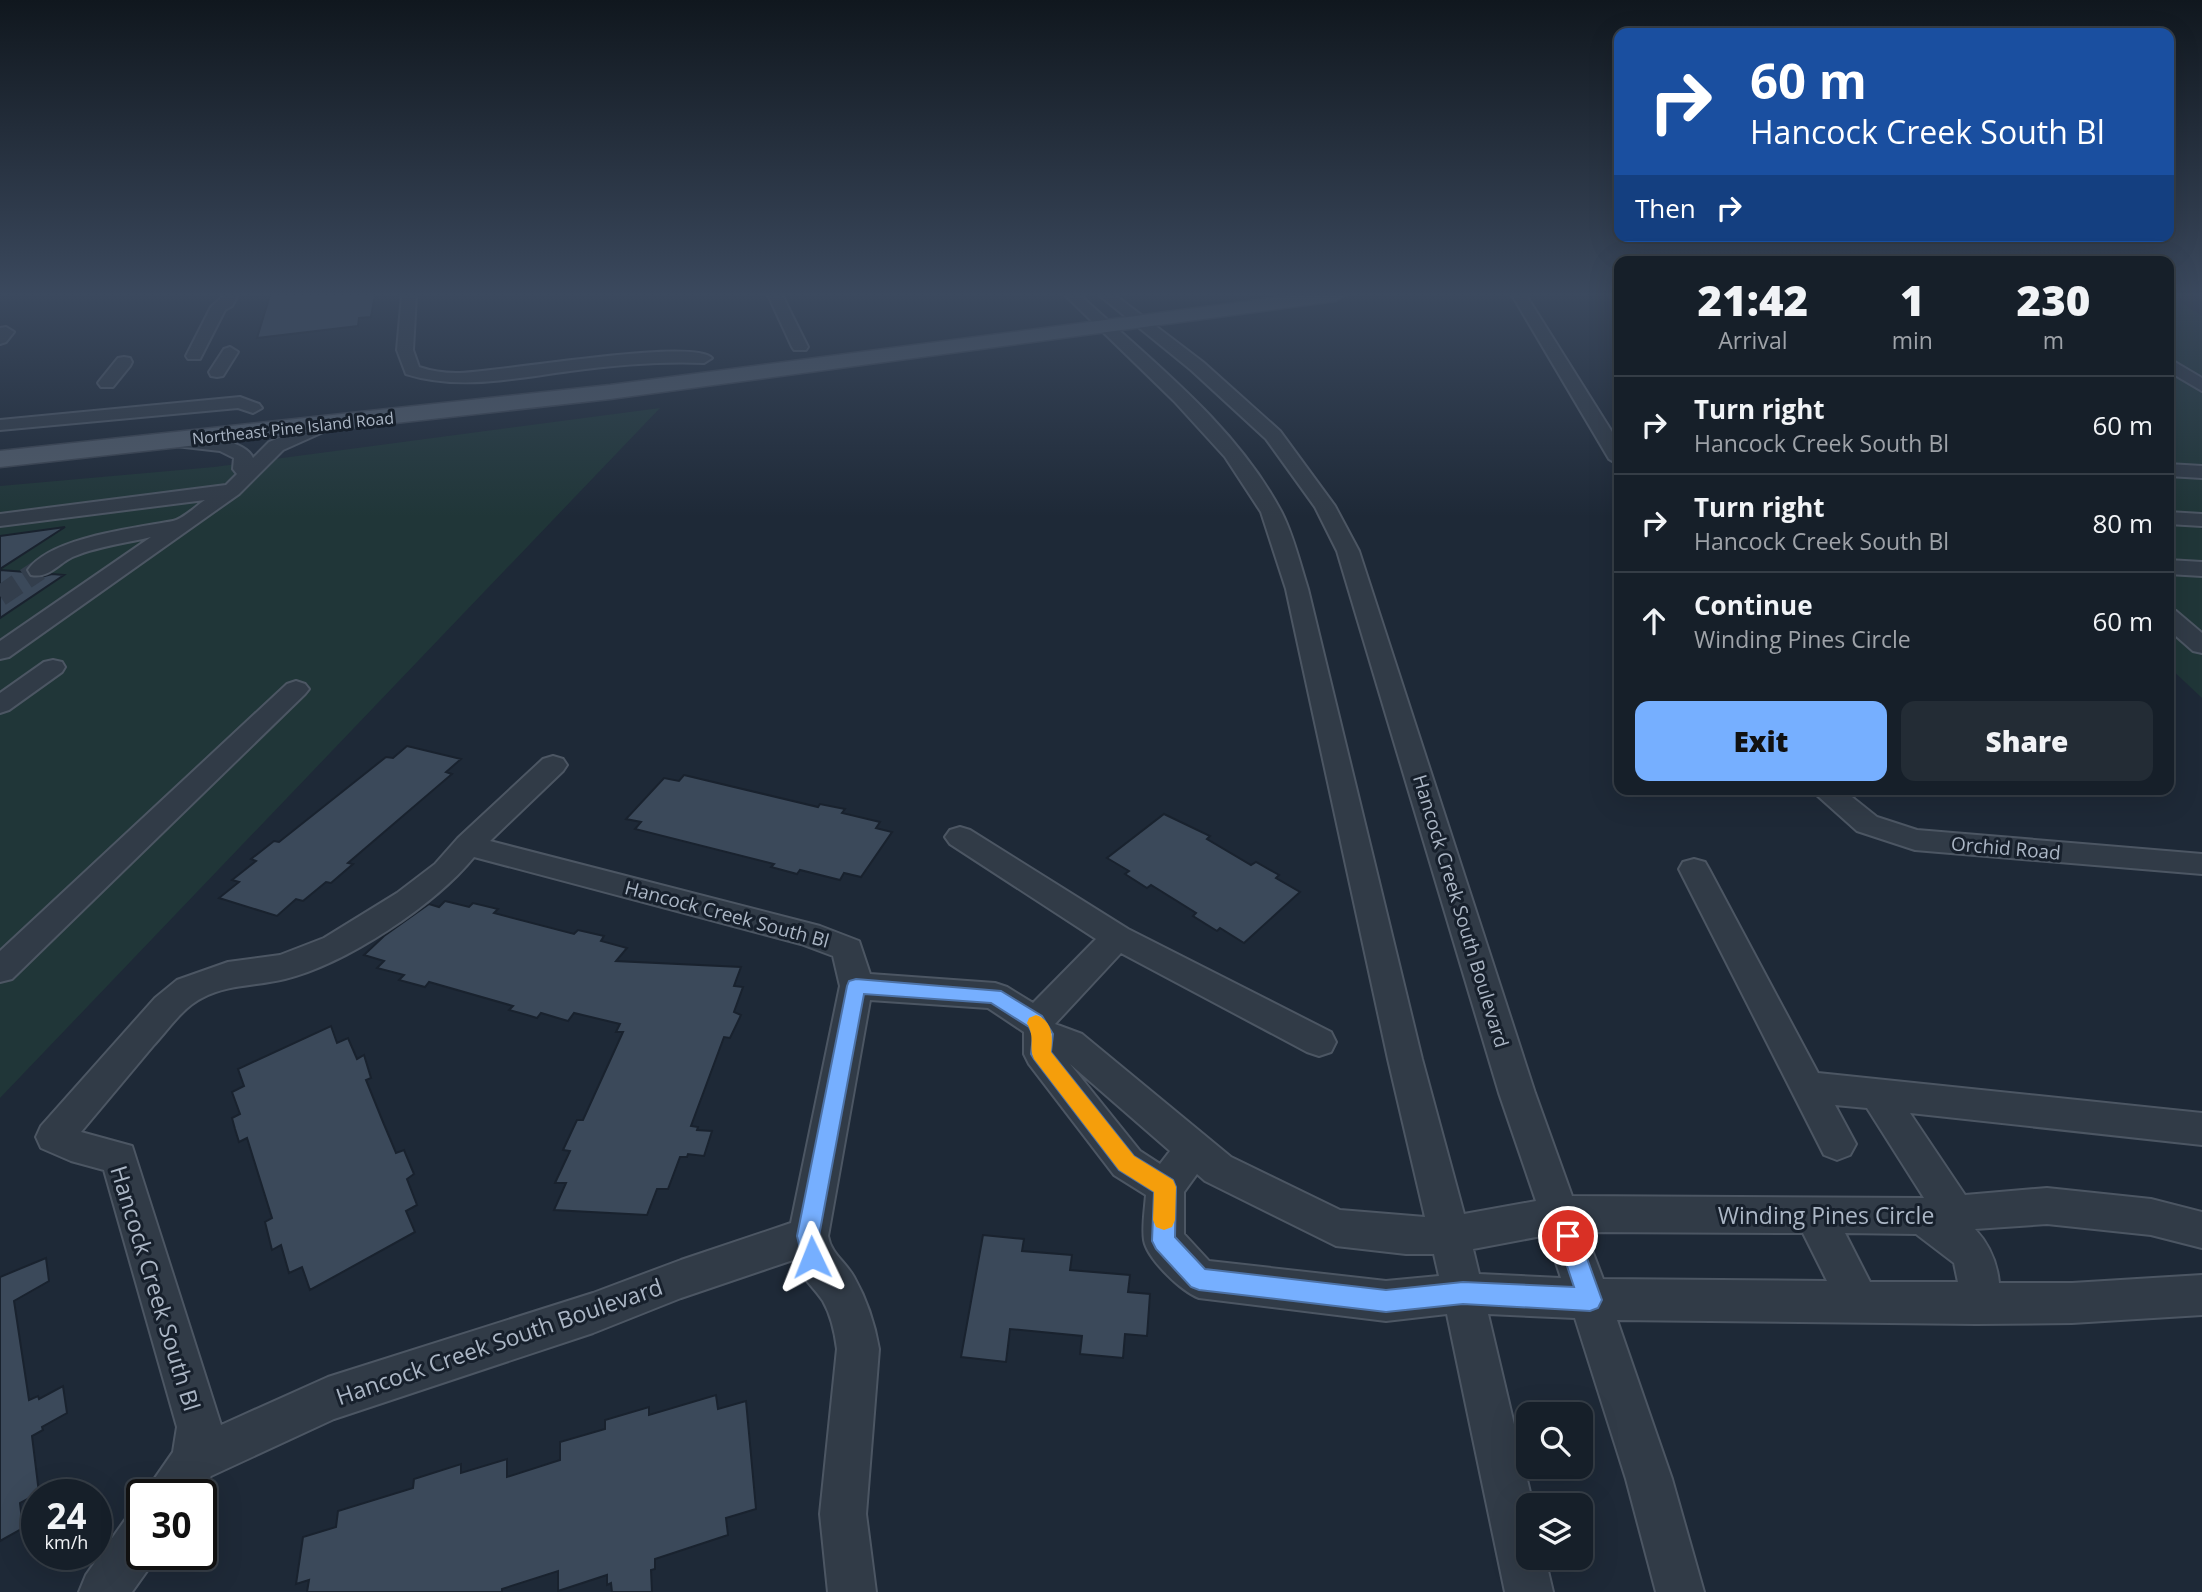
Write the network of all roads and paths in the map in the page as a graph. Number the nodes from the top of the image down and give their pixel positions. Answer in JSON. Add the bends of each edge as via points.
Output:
{"nodes":[{"id":1,"x":118,"y":369,"type":"edge"},
{"id":2,"x":219,"y":369,"type":"edge"},
{"id":3,"x":412,"y":369,"type":"edge"},
{"id":4,"x":541,"y":369,"type":"edge"},
{"id":5,"x":606,"y":369,"type":"edge"},
{"id":6,"x":663,"y":369,"type":"edge"},
{"id":7,"x":784,"y":369,"type":"edge"},
{"id":8,"x":1158,"y":369,"type":"edge"},
{"id":9,"x":1187,"y":369,"type":"edge"},
{"id":10,"x":1564,"y":369,"type":"edge"},
{"id":11,"x":2177,"y":369,"type":"edge"},
{"id":12,"x":217,"y":372,"type":"dead end"},
{"id":13,"x":107,"y":383,"type":"dead end"},
{"id":14,"x":2202,"y":386,"type":"edge"},
{"id":15,"x":410,"y":392,"type":"dead end"},
{"id":16,"x":279,"y":406,"type":"dead end"},
{"id":17,"x":253,"y":408,"type":"junction"},
{"id":18,"x":0,"y":425,"type":"edge"},
{"id":19,"x":326,"y":425,"type":"junction"},
{"id":20,"x":266,"y":431,"type":"junction"},
{"id":21,"x":0,"y":434,"type":"edge"},
{"id":22,"x":174,"y":441,"type":"junction"},
{"id":23,"x":1614,"y":451,"type":"edge"},
{"id":24,"x":0,"y":459,"type":"edge"},
{"id":25,"x":2174,"y":470,"type":"edge"},
{"id":26,"x":2202,"y":472,"type":"edge"},
{"id":27,"x":240,"y":483,"type":"junction"},
{"id":28,"x":2174,"y":518,"type":"edge"},
{"id":29,"x":0,"y":520,"type":"edge"},
{"id":30,"x":2202,"y":520,"type":"edge"},
{"id":31,"x":187,"y":522,"type":"junction"},
{"id":32,"x":2174,"y":567,"type":"edge"},
{"id":33,"x":2202,"y":569,"type":"edge"},
{"id":34,"x":39,"y":570,"type":"tunnel mouth"},
{"id":35,"x":2174,"y":620,"type":"edge"},
{"id":36,"x":2174,"y":621,"type":"edge"},
{"id":37,"x":2202,"y":625,"type":"edge"},
{"id":38,"x":2202,"y":646,"type":"edge"},
{"id":39,"x":0,"y":652,"type":"edge"},
{"id":40,"x":52,"y":667,"type":"dead end"},
{"id":41,"x":296,"y":689,"type":"dead end"},
{"id":42,"x":0,"y":705,"type":"edge"},
{"id":43,"x":553,"y":765,"type":"dead end"},
{"id":44,"x":1831,"y":795,"type":"edge"},
{"id":45,"x":960,"y":836,"type":"dead end"},
{"id":46,"x":468,"y":845,"type":"junction"},
{"id":47,"x":2202,"y":864,"type":"edge"},
{"id":48,"x":1694,"y":869,"type":"dead end"},
{"id":49,"x":1117,"y":937,"type":"junction"},
{"id":50,"x":0,"y":970,"type":"edge"},
{"id":51,"x":856,"y":986,"type":"junction"},
{"id":52,"x":1039,"y":1028,"type":"junction"},
{"id":53,"x":1319,"y":1042,"type":"dead end"},
{"id":54,"x":1117,"y":1083,"type":"junction"},
{"id":55,"x":1807,"y":1087,"type":"junction"},
{"id":56,"x":1877,"y":1094,"type":"junction"},
{"id":57,"x":1083,"y":1106,"type":"junction"},
{"id":58,"x":2202,"y":1129,"type":"edge"},
{"id":59,"x":1837,"y":1144,"type":"dead end"},
{"id":60,"x":1194,"y":1149,"type":"junction"},
{"id":61,"x":1165,"y":1187,"type":"junction"},
{"id":62,"x":1561,"y":1214,"type":"junction"},
{"id":63,"x":1815,"y":1216,"type":"junction"},
{"id":64,"x":1939,"y":1216,"type":"junction"},
{"id":65,"x":2202,"y":1230,"type":"edge"},
{"id":66,"x":1449,"y":1235,"type":"junction"},
{"id":67,"x":808,"y":1236,"type":"junction"},
{"id":68,"x":1463,"y":1293,"type":"junction"},
{"id":69,"x":2202,"y":1295,"type":"edge"},
{"id":70,"x":1590,"y":1300,"type":"junction"},
{"id":71,"x":1859,"y":1303,"type":"junction"},
{"id":72,"x":1976,"y":1304,"type":"junction"},
{"id":73,"x":195,"y":1460,"type":"junction"},
{"id":74,"x":182,"y":1479,"type":"edge"},
{"id":75,"x":126,"y":1560,"type":"edge"},
{"id":76,"x":103,"y":1592,"type":"edge"},
{"id":77,"x":852,"y":1592,"type":"edge"},
{"id":78,"x":1529,"y":1592,"type":"edge"},
{"id":79,"x":1680,"y":1592,"type":"edge"}],
"edges":[{"from":1,"to":13,"type":"street"},
{"from":2,"to":12,"type":"street"},
{"from":3,"to":4,"type":"street","via":[[428,377],[465,378]]},
{"from":5,"to":15,"type":"main road","name":"Northeast Pine Island Road"},
{"from":6,"to":20,"type":"main road","via":[[314,412]]},
{"from":7,"to":19,"type":"main road","name":"Northeast Pine Island Road"},
{"from":8,"to":66,"type":"street","via":[[1231,452],[1271,513],[1297,589]]},
{"from":9,"to":62,"type":"street","name":"Hancock Creek South Boulevard","via":[[1273,435],[1325,506],[1349,551],[1517,1093]]},
{"from":10,"to":23,"type":"street"},
{"from":11,"to":14,"type":"street"},
{"from":16,"to":17,"type":"main road","name":"Northeast Pine Island Road"},
{"from":17,"to":18,"type":"street","via":[[240,402]]},
{"from":17,"to":21,"type":"main road","name":"Northeast Pine Island Road"},
{"from":19,"to":20,"type":"main road","name":"Northeast Pine Island Road"},
{"from":19,"to":27,"type":"street","via":[[276,446]]},
{"from":20,"to":22,"type":"main road","name":"Northeast Pine Island Road"},
{"from":20,"to":27,"type":"street"},
{"from":22,"to":24,"type":"main road","name":"Northeast Pine Island Road"},
{"from":22,"to":27,"type":"street","via":[[241,452]]},
{"from":25,"to":26,"type":"street"},
{"from":27,"to":29,"type":"street"},
{"from":27,"to":31,"type":"street"},
{"from":28,"to":30,"type":"street"},
{"from":31,"to":34,"type":"street","via":[[67,551]]},
{"from":31,"to":39,"type":"street"},
{"from":32,"to":33,"type":"street"},
{"from":35,"to":37,"type":"street"},
{"from":36,"to":38,"type":"street"},
{"from":40,"to":42,"type":"street"},
{"from":41,"to":50,"type":"street"},
{"from":43,"to":46,"type":"street","name":"Hancock Creek South Bl"},
{"from":44,"to":47,"type":"street","name":"Orchid Road","via":[[1867,824],[1915,839]]},
{"from":45,"to":49,"type":"street"},
{"from":46,"to":51,"type":"street","name":"Hancock Creek South Bl","via":[[809,934],[848,949]]},
{"from":46,"to":73,"type":"street","name":"Hancock Creek South Bl","via":[[446,871],[408,901],[335,946],[284,967],[228,975],[189,989],[167,1007],[54,1137],[120,1158],[198,1427]]},
{"from":48,"to":55,"type":"street"},
{"from":49,"to":52,"type":"street"},
{"from":49,"to":53,"type":"street"},
{"from":51,"to":52,"type":"street","via":[[995,996]]},
{"from":51,"to":67,"type":"street"},
{"from":52,"to":54,"type":"street","via":[[1070,1044]]},
{"from":52,"to":57,"type":"street","via":[[1041,1054]]},
{"from":54,"to":57,"type":"street"},
{"from":54,"to":60,"type":"street"},
{"from":55,"to":56,"type":"street"},
{"from":55,"to":59,"type":"street"},
{"from":56,"to":58,"type":"street"},
{"from":56,"to":64,"type":"street"},
{"from":57,"to":61,"type":"street","via":[[1127,1163]]},
{"from":60,"to":61,"type":"street"},
{"from":60,"to":66,"type":"street","via":[[1218,1169],[1336,1228],[1406,1236]]},
{"from":61,"to":68,"type":"street","via":[[1164,1241],[1199,1279],[1386,1301]]},
{"from":62,"to":63,"type":"street","name":"Winding Pines Circle"},
{"from":62,"to":66,"type":"street","name":"Winding Pines Circle"},
{"from":62,"to":70,"type":"street","name":"Hancock Creek South Boulevard"},
{"from":63,"to":64,"type":"street","name":"Winding Pines Circle"},
{"from":63,"to":71,"type":"street"},
{"from":64,"to":65,"type":"street","name":"Winding Pines Circle","via":[[2047,1206],[2151,1217]]},
{"from":64,"to":72,"type":"street","via":[[1978,1266],[1981,1283]]},
{"from":66,"to":68,"type":"street"},
{"from":67,"to":73,"type":"street","name":"Hancock Creek South Boulevard","via":[[593,1313],[328,1399]]},
{"from":67,"to":77,"type":"street","via":[[812,1257],[839,1289],[857,1339],[843,1514]]},
{"from":68,"to":70,"type":"street"},
{"from":68,"to":78,"type":"street"},
{"from":69,"to":72,"type":"street"},
{"from":70,"to":71,"type":"street"},
{"from":70,"to":79,"type":"street","name":"Hancock Creek South Boulevard","via":[[1649,1479]]},
{"from":71,"to":72,"type":"street"},
{"from":73,"to":74,"type":"street"},
{"from":75,"to":76,"type":"street"}]}
